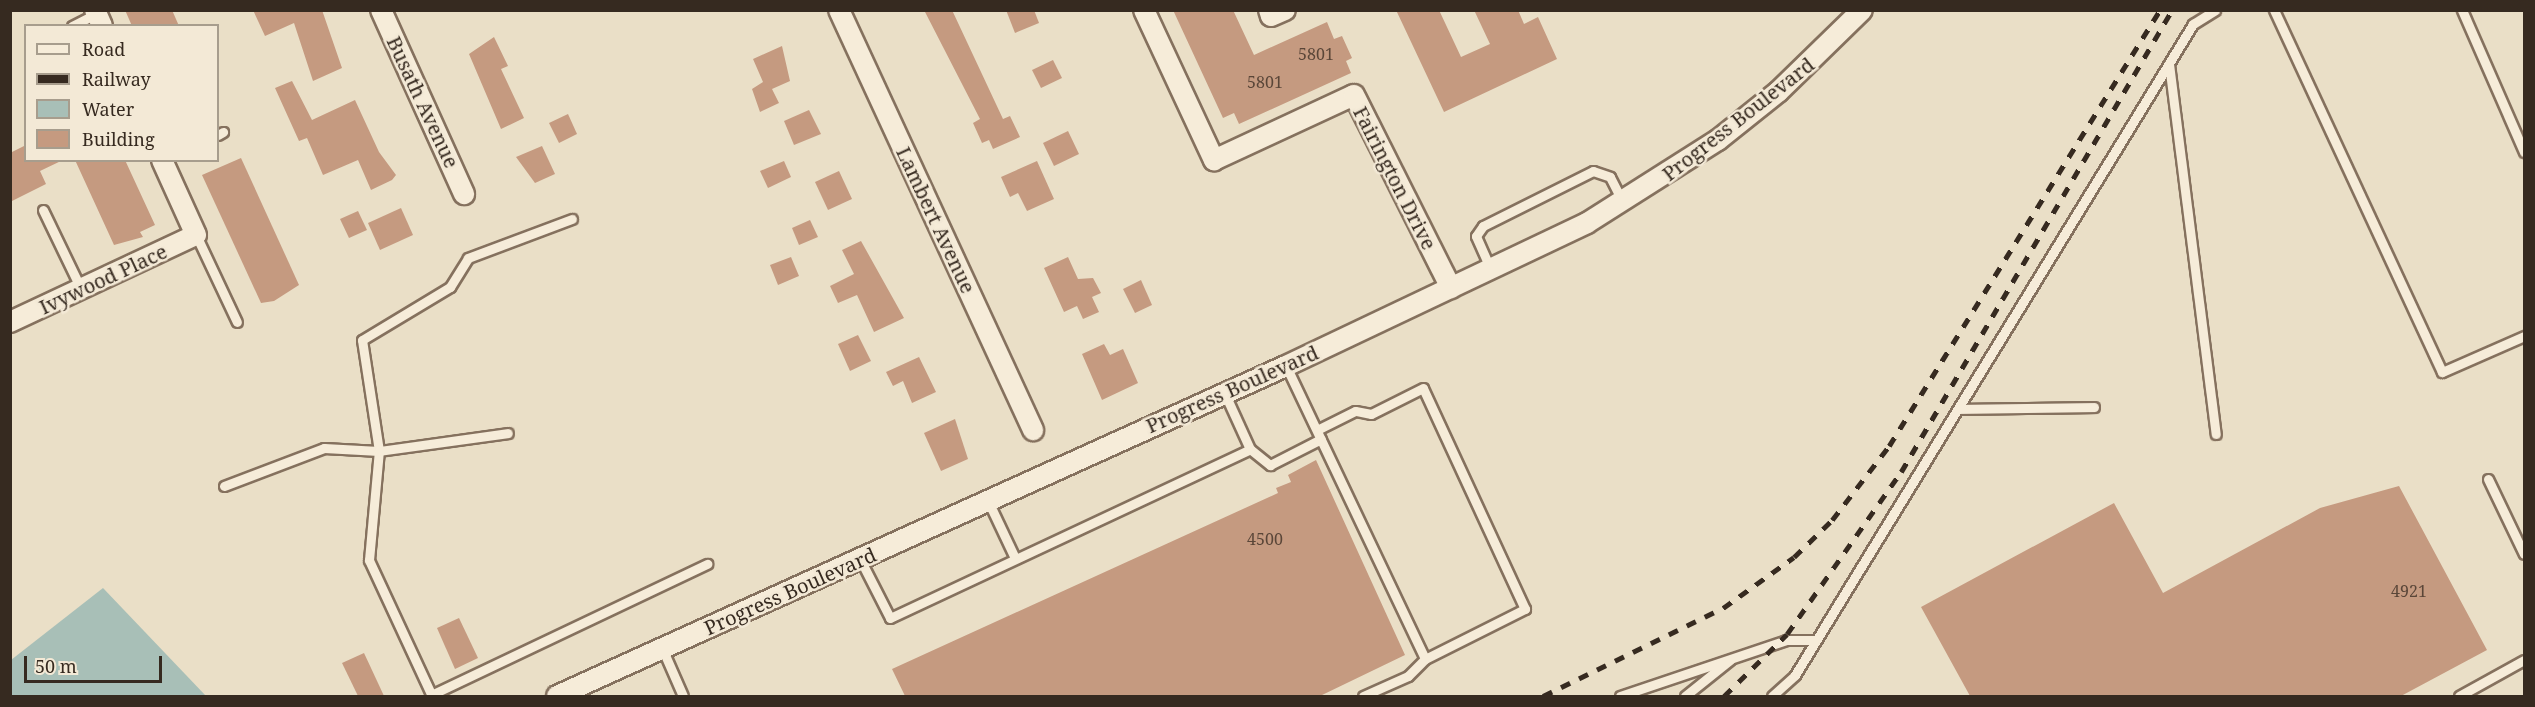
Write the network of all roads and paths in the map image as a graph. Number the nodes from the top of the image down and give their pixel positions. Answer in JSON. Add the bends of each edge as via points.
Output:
{"nodes":[{"id":1,"x":381,"y":10,"type":"edge"},
{"id":2,"x":839,"y":10,"type":"edge"},
{"id":3,"x":1144,"y":10,"type":"edge"},
{"id":4,"x":1269,"y":10,"type":"edge"},
{"id":5,"x":1285,"y":10,"type":"edge"},
{"id":6,"x":1862,"y":10,"type":"edge"},
{"id":7,"x":2215,"y":10,"type":"edge"},
{"id":8,"x":2274,"y":10,"type":"edge"},
{"id":9,"x":2462,"y":10,"type":"edge"},
{"id":10,"x":98,"y":17,"type":"edge"},
{"id":11,"x":78,"y":24,"type":"edge"},
{"id":12,"x":2169,"y":64,"type":"junction"},
{"id":13,"x":2524,"y":152,"type":"edge"},
{"id":14,"x":163,"y":162,"type":"edge"},
{"id":15,"x":464,"y":194,"type":"dead end"},
{"id":16,"x":1623,"y":202,"type":"junction"},
{"id":17,"x":43,"y":210,"type":"dead end"},
{"id":18,"x":572,"y":219,"type":"dead end"},
{"id":19,"x":195,"y":235,"type":"junction"},
{"id":20,"x":1491,"y":270,"type":"junction"},
{"id":21,"x":1451,"y":288,"type":"junction"},
{"id":22,"x":81,"y":289,"type":"junction"},
{"id":23,"x":12,"y":318,"type":"edge"},
{"id":24,"x":237,"y":322,"type":"dead end"},
{"id":25,"x":2524,"y":336,"type":"edge"},
{"id":26,"x":1286,"y":366,"type":"junction"},
{"id":27,"x":1224,"y":392,"type":"junction"},
{"id":28,"x":2094,"y":407,"type":"dead end"},
{"id":29,"x":1959,"y":409,"type":"junction"},
{"id":30,"x":1033,"y":430,"type":"dead end"},
{"id":31,"x":1317,"y":430,"type":"junction"},
{"id":32,"x":508,"y":433,"type":"dead end"},
{"id":33,"x":2216,"y":434,"type":"dead end"},
{"id":34,"x":1322,"y":439,"type":"junction"},
{"id":35,"x":1250,"y":449,"type":"junction"},
{"id":36,"x":379,"y":451,"type":"junction"},
{"id":37,"x":2488,"y":479,"type":"dead end"},
{"id":38,"x":224,"y":486,"type":"dead end"},
{"id":39,"x":988,"y":500,"type":"junction"},
{"id":40,"x":2524,"y":554,"type":"edge"},
{"id":41,"x":1015,"y":558,"type":"junction"},
{"id":42,"x":860,"y":559,"type":"junction"},
{"id":43,"x":707,"y":564,"type":"dead end"},
{"id":44,"x":1816,"y":640,"type":"junction"},
{"id":45,"x":663,"y":648,"type":"junction"},
{"id":46,"x":1735,"y":656,"type":"junction"},
{"id":47,"x":1425,"y":659,"type":"junction"},
{"id":48,"x":2524,"y":660,"type":"edge"},
{"id":49,"x":431,"y":696,"type":"edge"},
{"id":50,"x":557,"y":696,"type":"edge"},
{"id":51,"x":683,"y":696,"type":"edge"},
{"id":52,"x":1363,"y":696,"type":"edge"},
{"id":53,"x":1620,"y":696,"type":"edge"},
{"id":54,"x":1685,"y":696,"type":"edge"},
{"id":55,"x":1772,"y":696,"type":"edge"},
{"id":56,"x":2459,"y":696,"type":"edge"}],
"edges":[{"from":1,"to":15,"type":"street","name":"Busath Avenue"},
{"from":2,"to":30,"type":"street","name":"Lambert Avenue"},
{"from":3,"to":21,"type":"street","name":"Fairington Drive","via":[[1214,160],[1354,95]]},
{"from":4,"to":5,"type":"street","via":[[1271,16]]},
{"from":6,"to":16,"type":"street","name":"Progress Boulevard","via":[[1769,99]]},
{"from":7,"to":12,"type":"lane","via":[[2193,24]]},
{"from":8,"to":25,"type":"lane","via":[[2442,372]]},
{"from":9,"to":13,"type":"lane"},
{"from":10,"to":11,"type":"lane"},
{"from":12,"to":29,"type":"lane"},
{"from":12,"to":33,"type":"lane"},
{"from":14,"to":19,"type":"street"},
{"from":16,"to":20,"type":"street","name":"Progress Boulevard"},
{"from":16,"to":20,"type":"lane","via":[[1610,177],[1593,171],[1483,226],[1476,236]]},
{"from":17,"to":22,"type":"lane"},
{"from":18,"to":36,"type":"lane","via":[[468,258],[450,286],[362,340]]},
{"from":19,"to":22,"type":"street","name":"Ivywood Place"},
{"from":19,"to":24,"type":"lane"},
{"from":20,"to":21,"type":"street","name":"Progress Boulevard"},
{"from":21,"to":26,"type":"street","name":"Progress Boulevard"},
{"from":22,"to":23,"type":"street","name":"Ivywood Place"},
{"from":26,"to":27,"type":"street","name":"Progress Boulevard"},
{"from":26,"to":31,"type":"lane"},
{"from":27,"to":35,"type":"lane"},
{"from":27,"to":39,"type":"street","name":"Progress Boulevard"},
{"from":28,"to":29,"type":"lane"},
{"from":29,"to":44,"type":"lane"},
{"from":31,"to":34,"type":"lane"},
{"from":31,"to":47,"type":"lane","via":[[1354,411],[1371,414],[1423,388],[1525,609]]},
{"from":32,"to":36,"type":"lane"},
{"from":34,"to":35,"type":"lane","via":[[1270,465]]},
{"from":34,"to":47,"type":"lane"},
{"from":35,"to":41,"type":"lane"},
{"from":36,"to":38,"type":"lane","via":[[324,448]]},
{"from":36,"to":49,"type":"lane","via":[[369,560]]},
{"from":37,"to":40,"type":"lane"},
{"from":39,"to":41,"type":"lane"},
{"from":39,"to":42,"type":"street","name":"Progress Boulevard"},
{"from":41,"to":42,"type":"lane","via":[[890,618]]},
{"from":42,"to":45,"type":"street","name":"Progress Boulevard"},
{"from":43,"to":49,"type":"lane"},
{"from":44,"to":46,"type":"lane","via":[[1786,640]]},
{"from":44,"to":55,"type":"lane","via":[[1796,675]]},
{"from":45,"to":50,"type":"street","name":"Progress Boulevard"},
{"from":45,"to":51,"type":"lane"},
{"from":46,"to":53,"type":"lane"},
{"from":46,"to":54,"type":"lane"},
{"from":47,"to":52,"type":"lane","via":[[1408,676]]},
{"from":48,"to":56,"type":"lane"}]}
